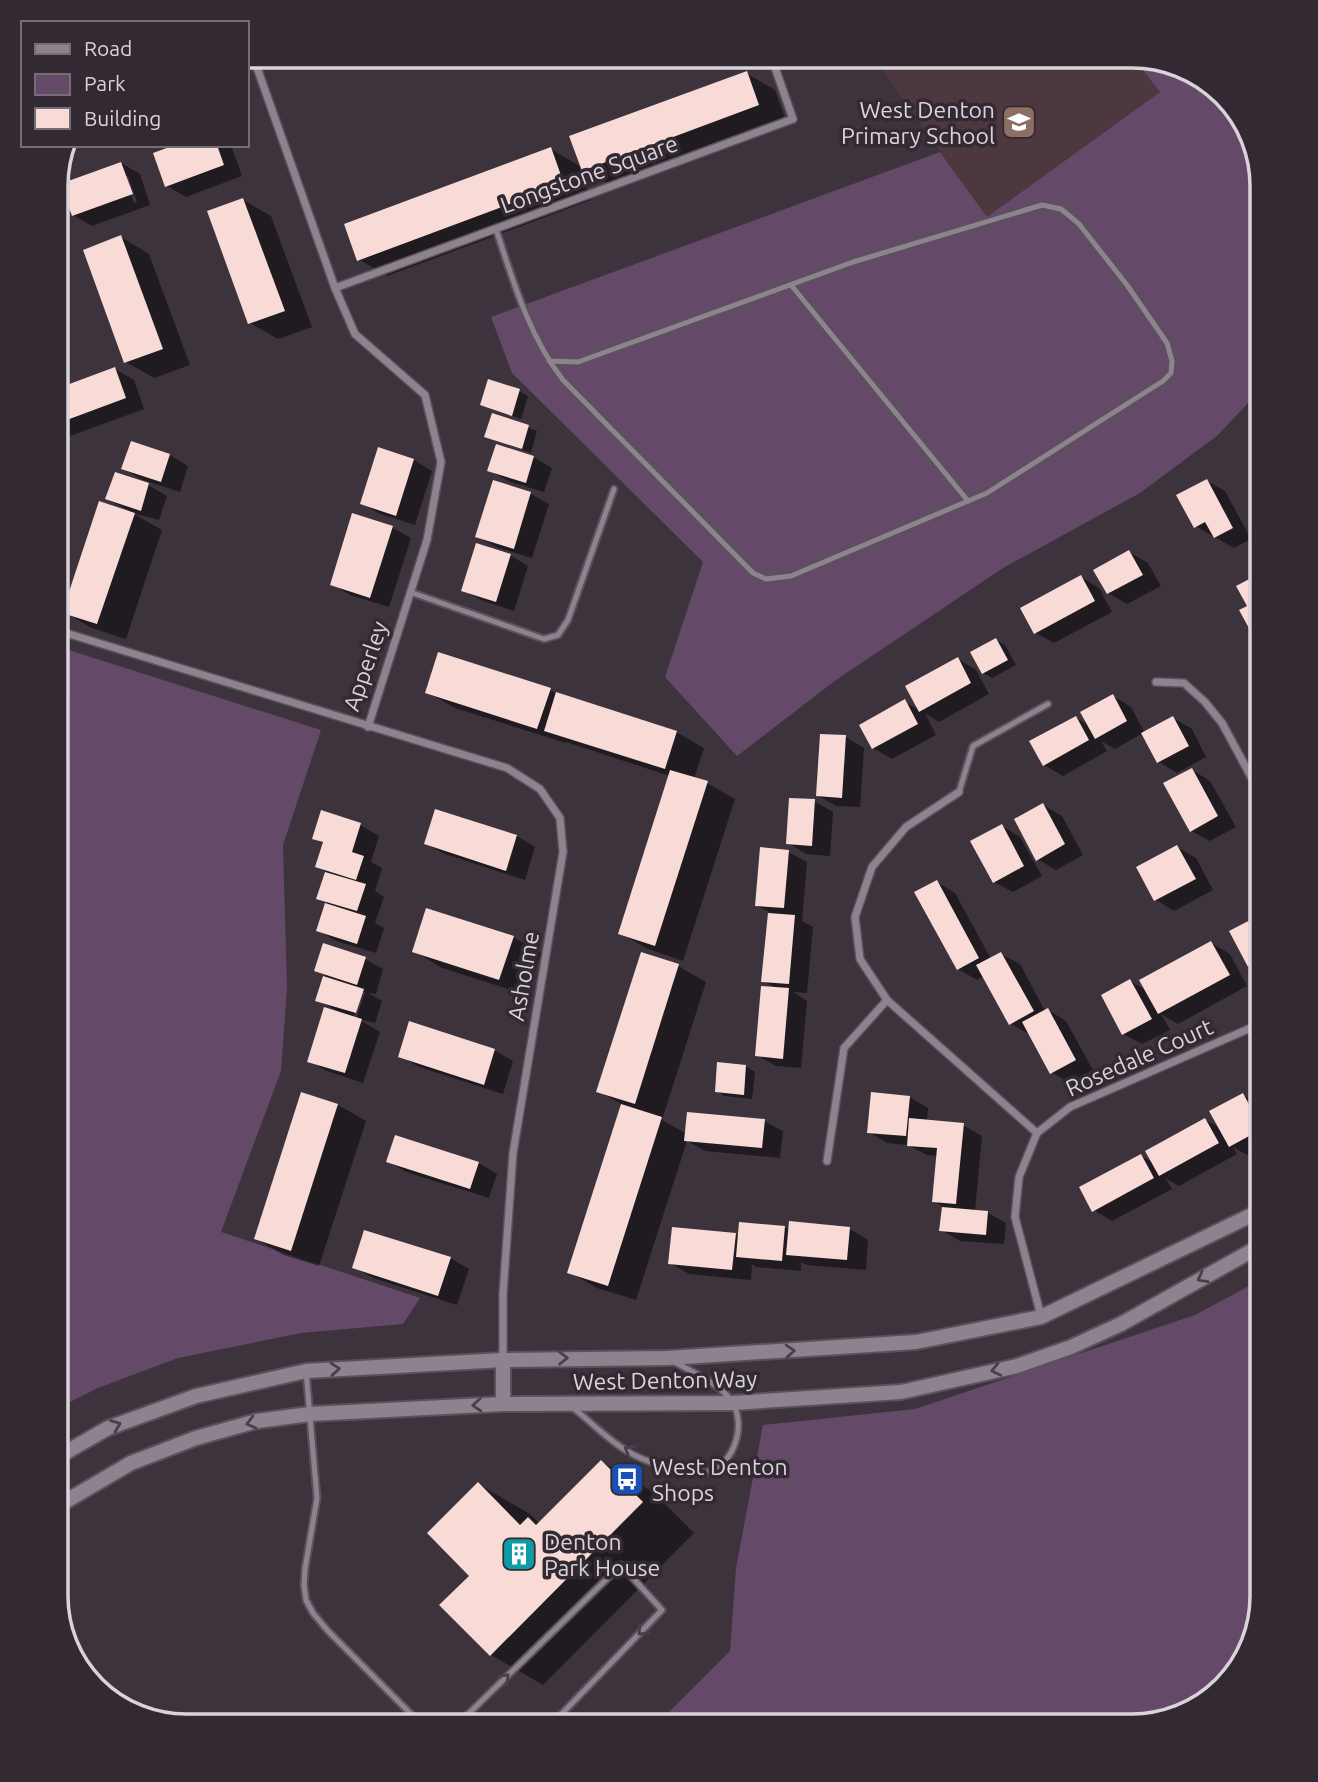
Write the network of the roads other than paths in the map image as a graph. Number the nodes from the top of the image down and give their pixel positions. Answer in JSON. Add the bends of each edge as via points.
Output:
{"nodes":[{"id":1,"x":257,"y":68,"type":"edge"},
{"id":2,"x":775,"y":69,"type":"edge"},
{"id":3,"x":496,"y":229,"type":"junction"},
{"id":4,"x":791,"y":285,"type":"junction"},
{"id":5,"x":335,"y":288,"type":"junction"},
{"id":6,"x":549,"y":362,"type":"junction"},
{"id":7,"x":614,"y":489,"type":"dead end"},
{"id":8,"x":968,"y":501,"type":"junction"},
{"id":9,"x":410,"y":592,"type":"junction"},
{"id":10,"x":69,"y":634,"type":"edge"},
{"id":11,"x":1156,"y":682,"type":"dead end"},
{"id":12,"x":1048,"y":704,"type":"dead end"},
{"id":13,"x":368,"y":727,"type":"junction"},
{"id":14,"x":1250,"y":775,"type":"edge"},
{"id":15,"x":959,"y":792,"type":"joint"},
{"id":16,"x":887,"y":1000,"type":"junction"},
{"id":17,"x":1250,"y":1028,"type":"edge"},
{"id":18,"x":1037,"y":1133,"type":"junction"},
{"id":19,"x":827,"y":1161,"type":"dead end"},
{"id":20,"x":1250,"y":1216,"type":"edge"},
{"id":21,"x":1250,"y":1252,"type":"edge"},
{"id":22,"x":1041,"y":1317,"type":"junction"},
{"id":23,"x":668,"y":1358,"type":"junction"},
{"id":24,"x":503,"y":1360,"type":"junction"},
{"id":25,"x":306,"y":1371,"type":"junction"},
{"id":26,"x":733,"y":1403,"type":"junction"},
{"id":27,"x":503,"y":1404,"type":"junction"},
{"id":28,"x":570,"y":1405,"type":"junction"},
{"id":29,"x":310,"y":1414,"type":"junction"},
{"id":30,"x":68,"y":1451,"type":"edge"},
{"id":31,"x":68,"y":1500,"type":"edge"},
{"id":32,"x":410,"y":1713,"type":"edge"},
{"id":33,"x":469,"y":1713,"type":"edge"},
{"id":34,"x":562,"y":1713,"type":"edge"}],
"edges":[{"from":1,"to":5,"type":"street"},
{"from":2,"to":3,"type":"street","name":"Longstone Square","via":[[793,119]]},
{"from":3,"to":5,"type":"street","name":"Longstone Square"},
{"from":3,"to":6,"type":"lane","via":[[519,298]]},
{"from":4,"to":6,"type":"lane","via":[[578,362]]},
{"from":4,"to":8,"type":"lane"},
{"from":4,"to":8,"type":"lane","via":[[1042,205],[1061,209],[1079,224],[1167,342],[1171,373]]},
{"from":5,"to":9,"type":"street","name":"Apperley","via":[[355,334],[425,395],[441,463],[427,540]]},
{"from":6,"to":8,"type":"lane","via":[[753,573],[766,579],[791,576]]},
{"from":7,"to":9,"type":"lane","via":[[568,620],[558,635],[544,639]]},
{"from":9,"to":13,"type":"street","name":"Apperley"},
{"from":10,"to":13,"type":"street","name":"Apperley"},
{"from":11,"to":14,"type":"street","via":[[1184,683],[1205,702]]},
{"from":12,"to":15,"type":"lane","via":[[973,747]]},
{"from":13,"to":24,"type":"street","name":"Asholme","via":[[507,768],[540,789],[560,818],[563,852],[513,1153]]},
{"from":15,"to":16,"type":"street","via":[[906,827],[872,866],[863,892],[855,917],[860,959]]},
{"from":16,"to":18,"type":"street"},
{"from":16,"to":19,"type":"street","via":[[844,1048]]},
{"from":17,"to":18,"type":"street","name":"Rosedale Court","via":[[1070,1107]]},
{"from":18,"to":22,"type":"street","name":"Rosedale Court","via":[[1019,1177],[1015,1217]]},
{"from":20,"to":22,"type":"street","name":"West Denton Way"},
{"from":21,"to":26,"type":"street","name":"West Denton Way","one_way":true,"via":[[1121,1324],[1017,1366],[901,1392]]},
{"from":23,"to":22,"type":"street","name":"West Denton Way","one_way":true,"via":[[916,1342]]},
{"from":24,"to":23,"type":"street","name":"West Denton Way","one_way":true},
{"from":23,"to":26,"type":"lane","via":[[724,1392]]},
{"from":25,"to":24,"type":"street","name":"West Denton Way","one_way":true},
{"from":24,"to":27,"type":"street"},
{"from":25,"to":29,"type":"lane"},
{"from":30,"to":25,"type":"street","name":"West Denton Way","one_way":true,"via":[[108,1428],[195,1396]]},
{"from":26,"to":28,"type":"street","name":"West Denton Way"},
{"from":26,"to":28,"type":"lane","one_way":true,"via":[[738,1425],[735,1448],[709,1472],[697,1473],[628,1452]]},
{"from":27,"to":28,"type":"street","name":"West Denton Way"},
{"from":27,"to":29,"type":"street","name":"West Denton Way","one_way":true},
{"from":29,"to":31,"type":"street","name":"West Denton Way","one_way":true,"via":[[257,1421],[196,1438],[131,1463]]},
{"from":29,"to":32,"type":"lane","via":[[317,1498],[305,1569],[306,1600],[328,1631]]},
{"from":33,"to":34,"type":"lane","one_way":true,"via":[[621,1565],[662,1610]]}]}
